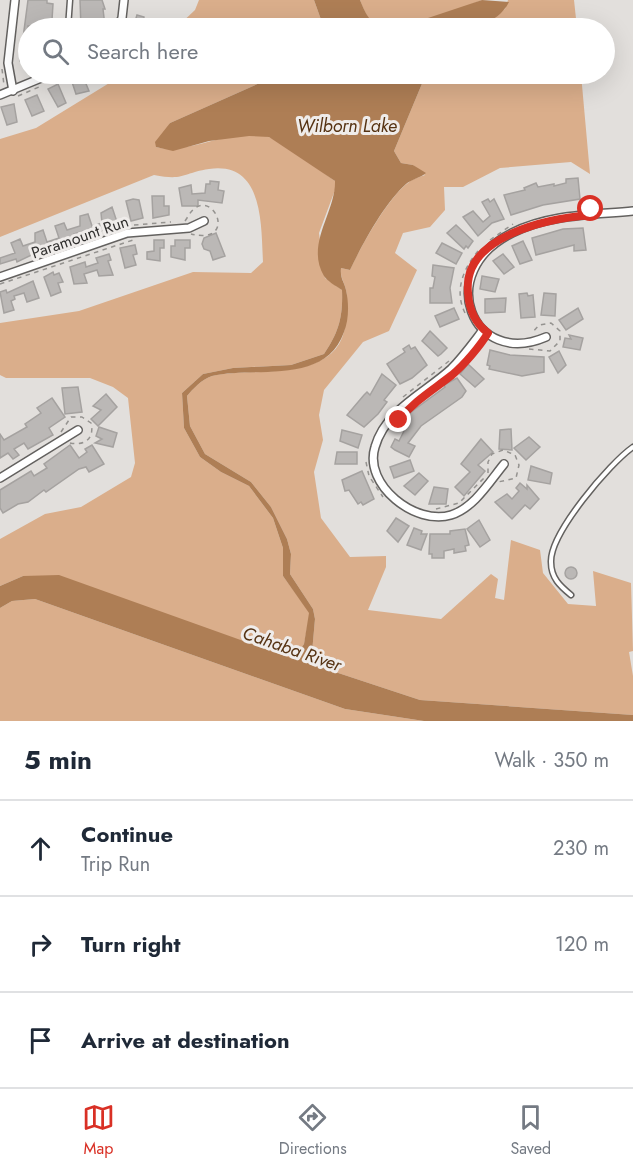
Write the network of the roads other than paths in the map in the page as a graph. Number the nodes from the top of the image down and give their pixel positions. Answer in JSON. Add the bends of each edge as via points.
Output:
{"nodes":[{"id":1,"x":15,"y":0,"type":"edge"},
{"id":2,"x":70,"y":0,"type":"edge"},
{"id":3,"x":124,"y":0,"type":"edge"},
{"id":4,"x":69,"y":18,"type":"edge"},
{"id":5,"x":122,"y":18,"type":"edge"},
{"id":6,"x":29,"y":84,"type":"edge"},
{"id":7,"x":13,"y":91,"type":"junction"},
{"id":8,"x":0,"y":95,"type":"edge"},
{"id":9,"x":633,"y":212,"type":"edge"},
{"id":10,"x":204,"y":221,"type":"dead end"},
{"id":11,"x":0,"y":277,"type":"edge"},
{"id":12,"x":483,"y":330,"type":"junction"},
{"id":13,"x":546,"y":337,"type":"dead end"},
{"id":14,"x":78,"y":430,"type":"dead end"},
{"id":15,"x":633,"y":447,"type":"edge"},
{"id":16,"x":504,"y":465,"type":"dead end"},
{"id":17,"x":0,"y":478,"type":"edge"},
{"id":18,"x":572,"y":595,"type":"dead end"}],
"edges":[{"from":1,"to":7,"type":"street","via":[[8,63]]},
{"from":2,"to":4,"type":"lane"},
{"from":3,"to":5,"type":"street"},
{"from":6,"to":7,"type":"street"},
{"from":7,"to":8,"type":"street"},
{"from":9,"to":12,"type":"street","via":[[550,220],[512,233],[488,250],[471,272],[467,289],[473,316]]},
{"from":10,"to":11,"type":"street","name":"Paramount Run","via":[[189,228],[127,233]]},
{"from":12,"to":13,"type":"street","via":[[501,340],[523,344]]},
{"from":12,"to":16,"type":"street","via":[[452,368],[415,394],[399,411],[375,446],[374,467],[392,496],[423,514],[445,516],[473,501]]},
{"from":14,"to":17,"type":"street"},
{"from":15,"to":18,"type":"lane","via":[[609,467],[554,545],[550,561],[555,582]]}]}
